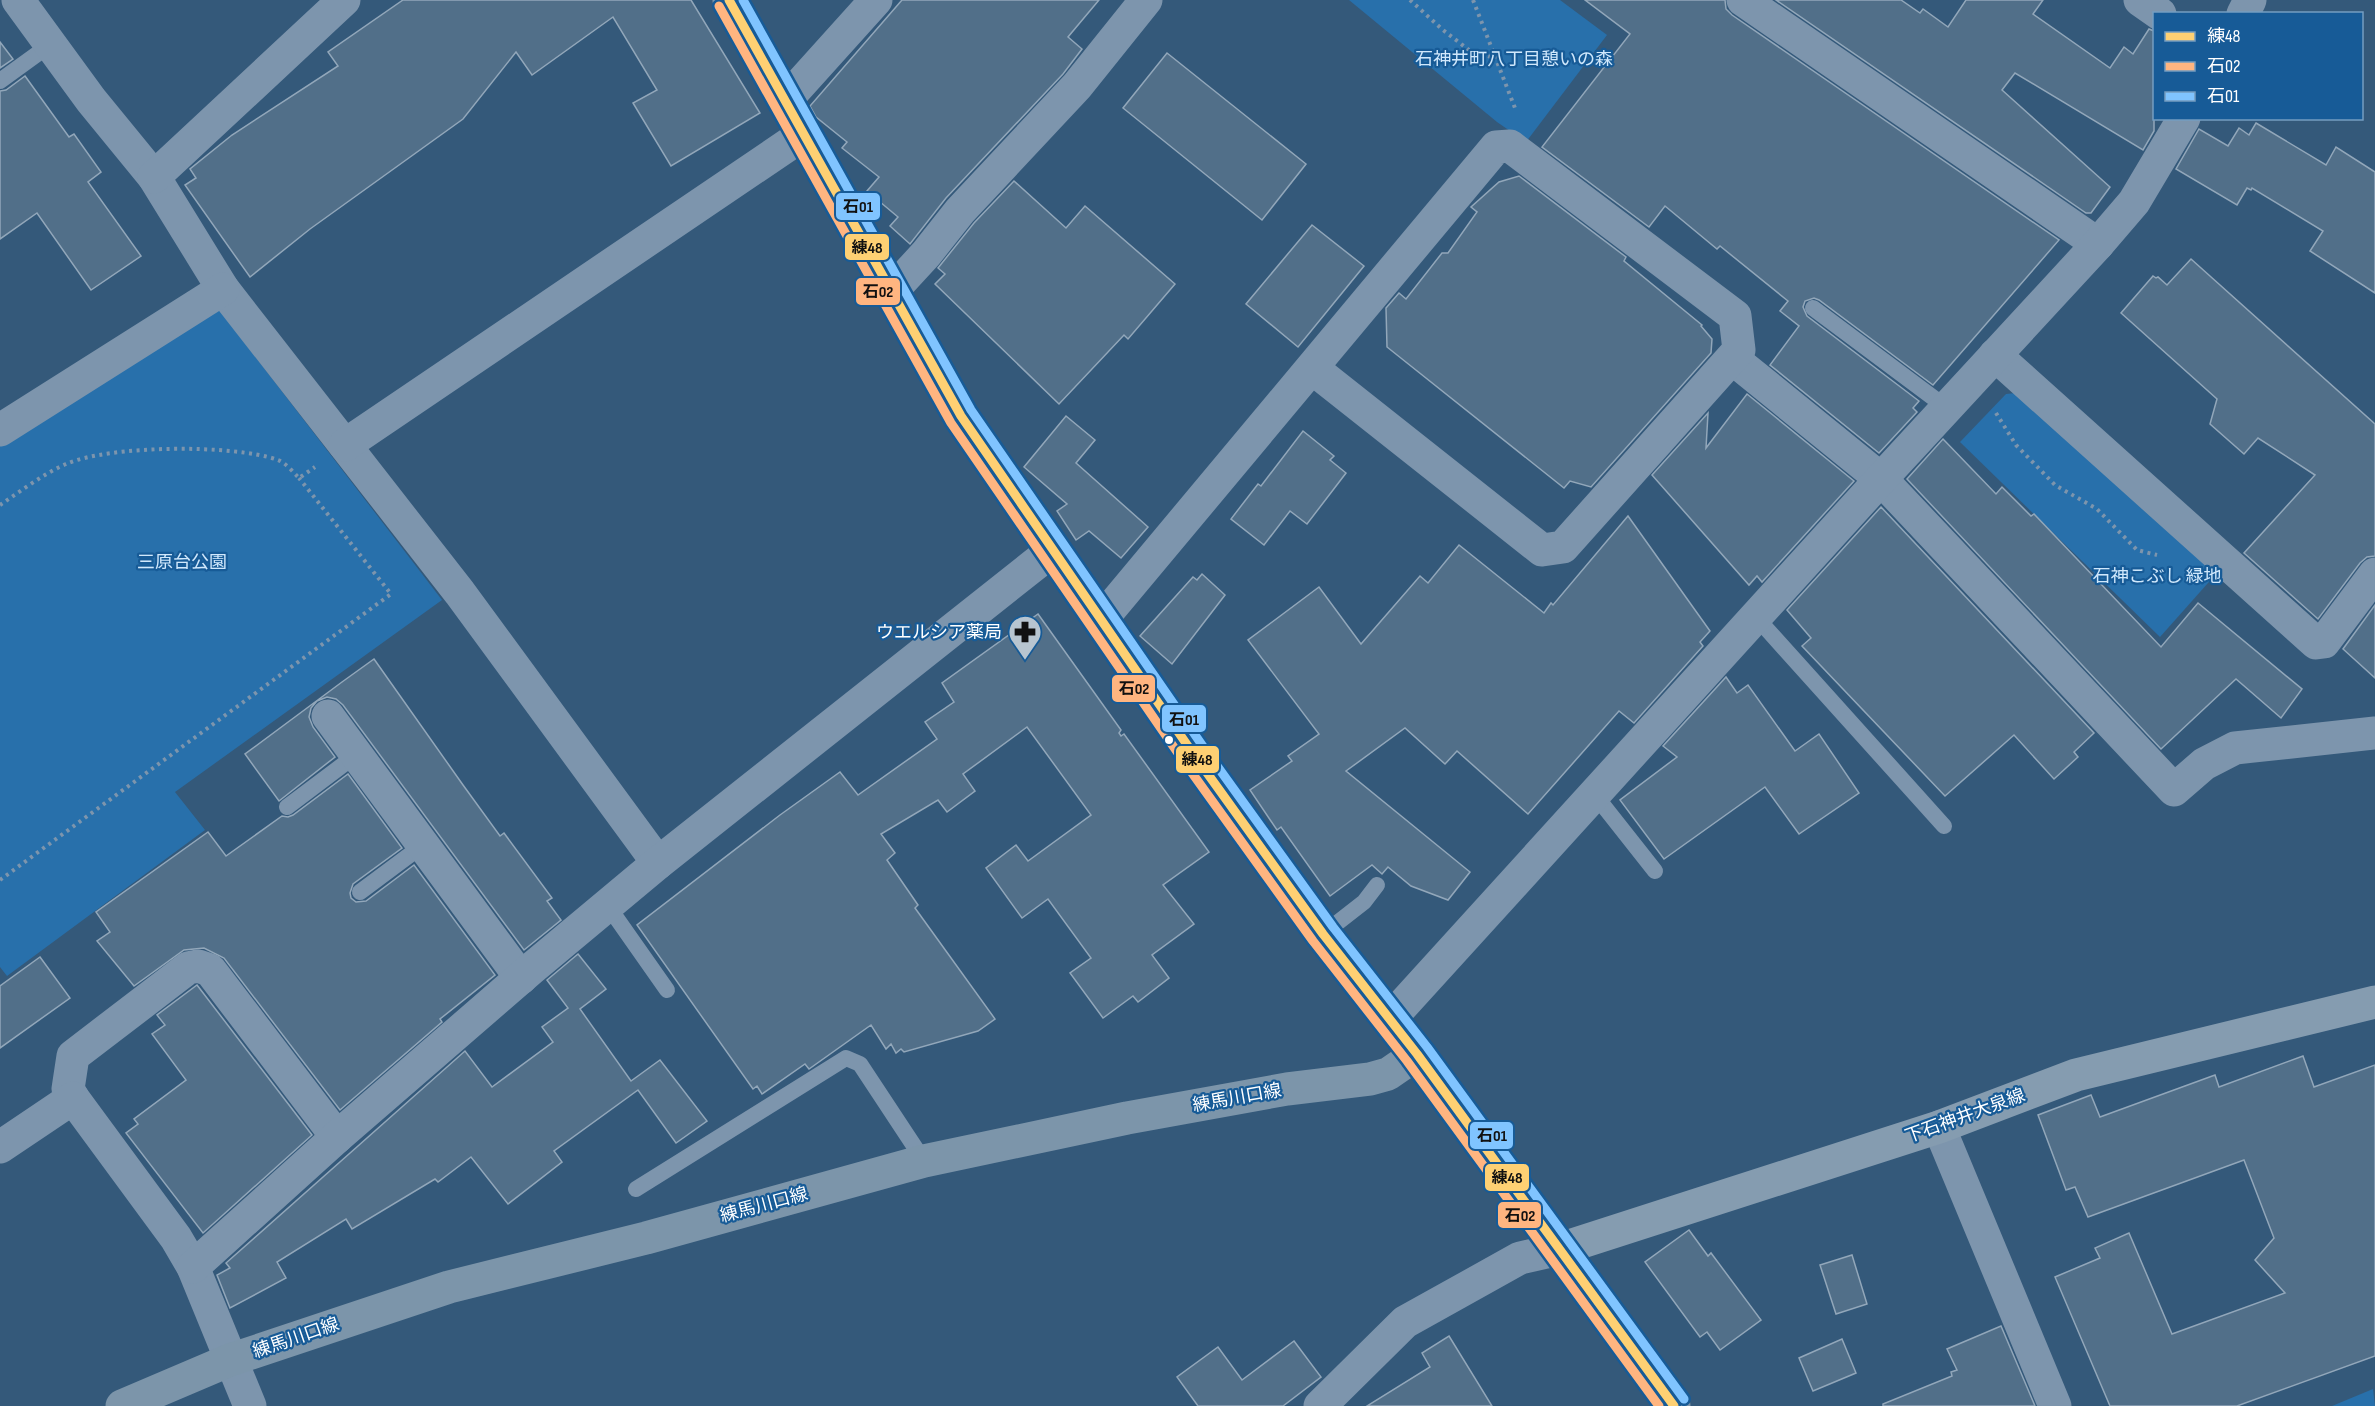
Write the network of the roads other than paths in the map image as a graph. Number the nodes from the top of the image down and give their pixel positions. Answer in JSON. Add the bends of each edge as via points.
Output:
{"nodes":[{"id":1,"x":18,"y":0,"type":"edge"},
{"id":2,"x":344,"y":0,"type":"edge"},
{"id":3,"x":729,"y":0,"type":"edge"},
{"id":4,"x":876,"y":0,"type":"edge"},
{"id":5,"x":1146,"y":0,"type":"edge"},
{"id":6,"x":1743,"y":0,"type":"edge"},
{"id":7,"x":2140,"y":0,"type":"edge"},
{"id":8,"x":2157,"y":12,"type":"edge"},
{"id":9,"x":51,"y":44,"type":"junction"},
{"id":10,"x":0,"y":81,"type":"edge"},
{"id":11,"x":785,"y":101,"type":"junction"},
{"id":12,"x":2183,"y":120,"type":"edge"},
{"id":13,"x":804,"y":134,"type":"junction"},
{"id":14,"x":154,"y":177,"type":"junction"},
{"id":15,"x":2098,"y":244,"type":"junction"},
{"id":16,"x":223,"y":289,"type":"junction"},
{"id":17,"x":891,"y":292,"type":"junction"},
{"id":18,"x":1813,"y":309,"type":"dead end"},
{"id":19,"x":1995,"y":355,"type":"junction"},
{"id":20,"x":1733,"y":359,"type":"junction"},
{"id":21,"x":1312,"y":368,"type":"junction"},
{"id":22,"x":1947,"y":408,"type":"junction"},
{"id":23,"x":0,"y":430,"type":"edge"},
{"id":24,"x":345,"y":445,"type":"junction"},
{"id":25,"x":1881,"y":478,"type":"junction"},
{"id":26,"x":1053,"y":550,"type":"junction"},
{"id":27,"x":2375,"y":574,"type":"edge"},
{"id":28,"x":1756,"y":617,"type":"junction"},
{"id":29,"x":1101,"y":620,"type":"junction"},
{"id":30,"x":328,"y":716,"type":"dead end"},
{"id":31,"x":2375,"y":733,"type":"edge"},
{"id":32,"x":356,"y":755,"type":"junction"},
{"id":33,"x":1595,"y":795,"type":"junction"},
{"id":34,"x":287,"y":807,"type":"dead end"},
{"id":35,"x":1944,"y":826,"type":"dead end"},
{"id":36,"x":423,"y":845,"type":"junction"},
{"id":37,"x":658,"y":863,"type":"junction"},
{"id":38,"x":1655,"y":871,"type":"dead end"},
{"id":39,"x":1377,"y":885,"type":"dead end"},
{"id":40,"x":360,"y":892,"type":"dead end"},
{"id":41,"x":608,"y":906,"type":"junction"},
{"id":42,"x":1323,"y":934,"type":"junction"},
{"id":43,"x":521,"y":978,"type":"junction"},
{"id":44,"x":667,"y":990,"type":"dead end"},
{"id":45,"x":2375,"y":1002,"type":"edge"},
{"id":46,"x":1390,"y":1019,"type":"junction"},
{"id":47,"x":1417,"y":1054,"type":"junction"},
{"id":48,"x":73,"y":1098,"type":"junction"},
{"id":49,"x":1939,"y":1127,"type":"junction"},
{"id":50,"x":337,"y":1137,"type":"junction"},
{"id":51,"x":0,"y":1147,"type":"edge"},
{"id":52,"x":924,"y":1161,"type":"junction"},
{"id":53,"x":636,"y":1189,"type":"dead end"},
{"id":54,"x":1560,"y":1249,"type":"junction"},
{"id":55,"x":192,"y":1267,"type":"junction"},
{"id":56,"x":230,"y":1360,"type":"junction"},
{"id":57,"x":122,"y":1406,"type":"edge"},
{"id":58,"x":250,"y":1406,"type":"edge"},
{"id":59,"x":1320,"y":1406,"type":"edge"},
{"id":60,"x":1674,"y":1406,"type":"edge"},
{"id":61,"x":2055,"y":1406,"type":"edge"}],
"edges":[{"from":1,"to":9,"type":"street"},
{"from":2,"to":14,"type":"street"},
{"from":3,"to":11,"type":"main road"},
{"from":4,"to":11,"type":"street"},
{"from":5,"to":17,"type":"street","via":[[1077,86],[960,211]]},
{"from":6,"to":15,"type":"street"},
{"from":7,"to":8,"type":"street"},
{"from":9,"to":10,"type":"lane"},
{"from":9,"to":14,"type":"street"},
{"from":11,"to":13,"type":"main road"},
{"from":12,"to":15,"type":"street","via":[[2134,202]]},
{"from":13,"to":17,"type":"main road"},
{"from":13,"to":24,"type":"street"},
{"from":14,"to":16,"type":"street"},
{"from":15,"to":19,"type":"street"},
{"from":16,"to":23,"type":"street"},
{"from":16,"to":24,"type":"street"},
{"from":17,"to":26,"type":"main road","via":[[961,416]]},
{"from":18,"to":22,"type":"lane"},
{"from":19,"to":22,"type":"street"},
{"from":19,"to":27,"type":"street","via":[[2316,643],[2324,642]]},
{"from":20,"to":21,"type":"street","via":[[1563,547],[1542,550]]},
{"from":20,"to":21,"type":"street","via":[[1739,350],[1735,316],[1510,146],[1496,147]]},
{"from":20,"to":25,"type":"street"},
{"from":21,"to":29,"type":"street"},
{"from":22,"to":25,"type":"street"},
{"from":24,"to":37,"type":"street"},
{"from":25,"to":28,"type":"street"},
{"from":25,"to":31,"type":"street","via":[[2174,790],[2204,764],[2235,748]]},
{"from":26,"to":29,"type":"main road"},
{"from":26,"to":37,"type":"street"},
{"from":28,"to":33,"type":"street"},
{"from":28,"to":35,"type":"lane"},
{"from":29,"to":42,"type":"main road"},
{"from":30,"to":32,"type":"street"},
{"from":32,"to":34,"type":"lane"},
{"from":32,"to":36,"type":"street"},
{"from":33,"to":38,"type":"lane"},
{"from":33,"to":46,"type":"street"},
{"from":36,"to":40,"type":"lane"},
{"from":36,"to":43,"type":"street"},
{"from":37,"to":41,"type":"street"},
{"from":39,"to":42,"type":"lane","via":[[1364,902]]},
{"from":41,"to":43,"type":"street"},
{"from":41,"to":44,"type":"lane"},
{"from":42,"to":46,"type":"main road"},
{"from":43,"to":50,"type":"street"},
{"from":45,"to":49,"type":"main road","name":"下石神井大泉線","via":[[2076,1075]]},
{"from":46,"to":47,"type":"main road"},
{"from":47,"to":52,"type":"main road","name":"練馬川口線","via":[[1388,1074],[1370,1079],[1287,1089]]},
{"from":47,"to":54,"type":"main road"},
{"from":48,"to":50,"type":"street","via":[[68,1089],[73,1056],[188,968],[198,966],[210,970]]},
{"from":48,"to":51,"type":"street"},
{"from":48,"to":55,"type":"street","via":[[176,1238]]},
{"from":49,"to":54,"type":"main road","name":"下石神井大泉線"},
{"from":49,"to":61,"type":"street"},
{"from":50,"to":55,"type":"street"},
{"from":52,"to":53,"type":"lane","via":[[860,1064],[846,1058]]},
{"from":52,"to":56,"type":"main road","name":"練馬川口線","via":[[646,1238],[449,1287]]},
{"from":54,"to":59,"type":"street","via":[[1520,1258],[1405,1322]]},
{"from":54,"to":60,"type":"main road"},
{"from":55,"to":56,"type":"street"},
{"from":56,"to":57,"type":"main road","name":"練馬川口線"},
{"from":56,"to":58,"type":"street"}]}
